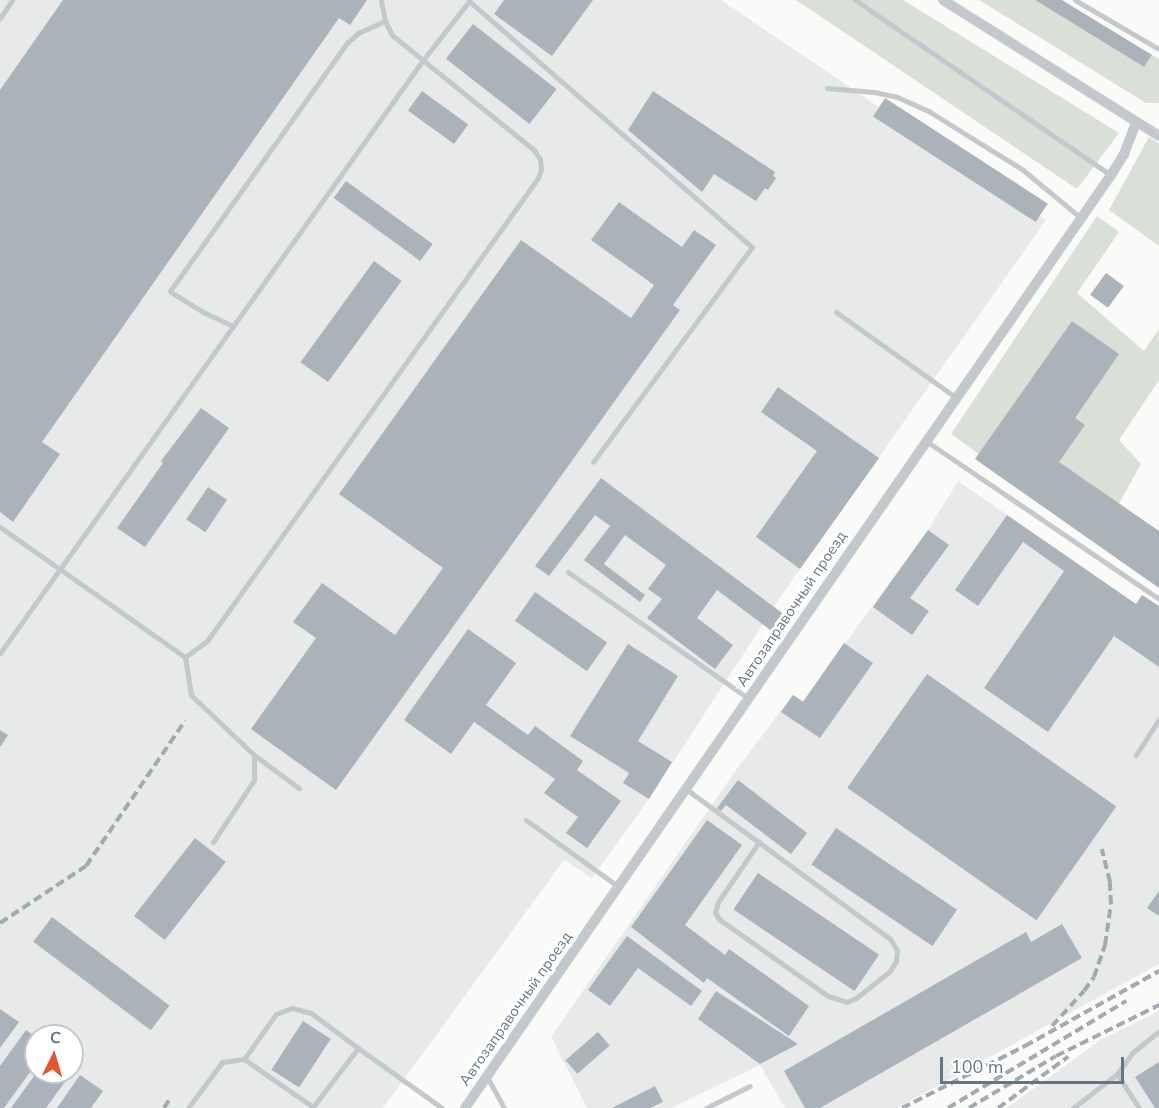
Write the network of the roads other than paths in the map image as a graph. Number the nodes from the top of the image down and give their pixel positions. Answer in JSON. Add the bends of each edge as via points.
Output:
{"nodes":[{"id":1,"x":12,"y":0,"type":"edge"},
{"id":2,"x":381,"y":0,"type":"edge"},
{"id":3,"x":855,"y":0,"type":"edge"},
{"id":4,"x":943,"y":0,"type":"edge"},
{"id":5,"x":1075,"y":0,"type":"edge"},
{"id":6,"x":469,"y":1,"type":"edge"},
{"id":7,"x":0,"y":18,"type":"edge"},
{"id":8,"x":385,"y":21,"type":"junction"},
{"id":9,"x":1159,"y":49,"type":"edge"},
{"id":10,"x":423,"y":60,"type":"junction"},
{"id":11,"x":827,"y":88,"type":"dead end"},
{"id":12,"x":1136,"y":123,"type":"junction"},
{"id":13,"x":1159,"y":136,"type":"edge"},
{"id":14,"x":1111,"y":175,"type":"junction"},
{"id":15,"x":1081,"y":218,"type":"junction"},
{"id":16,"x":836,"y":312,"type":"dead end"},
{"id":17,"x":233,"y":326,"type":"junction"},
{"id":18,"x":955,"y":397,"type":"junction"},
{"id":19,"x":925,"y":440,"type":"junction"},
{"id":20,"x":593,"y":462,"type":"dead end"},
{"id":21,"x":0,"y":527,"type":"edge"},
{"id":22,"x":58,"y":570,"type":"junction"},
{"id":23,"x":568,"y":572,"type":"dead end"},
{"id":24,"x":1159,"y":599,"type":"edge"},
{"id":25,"x":0,"y":653,"type":"edge"},
{"id":26,"x":185,"y":657,"type":"junction"},
{"id":27,"x":748,"y":698,"type":"junction"},
{"id":28,"x":1159,"y":719,"type":"edge"},
{"id":29,"x":254,"y":755,"type":"junction"},
{"id":30,"x":1136,"y":755,"type":"dead end"},
{"id":31,"x":299,"y":789,"type":"dead end"},
{"id":32,"x":686,"y":789,"type":"junction"},
{"id":33,"x":525,"y":820,"type":"dead end"},
{"id":34,"x":213,"y":842,"type":"dead end"},
{"id":35,"x":759,"y":842,"type":"junction"},
{"id":36,"x":619,"y":887,"type":"junction"},
{"id":37,"x":1159,"y":1031,"type":"edge"},
{"id":38,"x":358,"y":1048,"type":"junction"},
{"id":39,"x":244,"y":1059,"type":"junction"},
{"id":40,"x":1117,"y":1074,"type":"junction"},
{"id":41,"x":487,"y":1077,"type":"junction"},
{"id":42,"x":750,"y":1086,"type":"dead end"},
{"id":43,"x":188,"y":1108,"type":"edge"},
{"id":44,"x":313,"y":1108,"type":"edge"},
{"id":45,"x":442,"y":1108,"type":"edge"},
{"id":46,"x":465,"y":1108,"type":"edge"},
{"id":47,"x":504,"y":1108,"type":"edge"},
{"id":48,"x":706,"y":1108,"type":"edge"},
{"id":49,"x":1072,"y":1108,"type":"edge"},
{"id":50,"x":1139,"y":1108,"type":"edge"}],
"edges":[{"from":1,"to":7,"type":"lane"},
{"from":2,"to":8,"type":"lane"},
{"from":3,"to":14,"type":"lane"},
{"from":4,"to":12,"type":"street"},
{"from":5,"to":9,"type":"lane"},
{"from":6,"to":10,"type":"lane"},
{"from":6,"to":20,"type":"lane","via":[[752,247]]},
{"from":8,"to":10,"type":"lane","via":[[392,35]]},
{"from":8,"to":17,"type":"lane","via":[[346,43],[170,291]]},
{"from":10,"to":17,"type":"lane"},
{"from":10,"to":26,"type":"lane","via":[[534,150],[540,159],[538,178],[207,641]]},
{"from":11,"to":15,"type":"lane","via":[[897,97],[930,112],[1023,170]]},
{"from":12,"to":13,"type":"street"},
{"from":12,"to":14,"type":"street","name":"Автозаправочный проезд"},
{"from":14,"to":15,"type":"street","name":"Автозаправочный проезд"},
{"from":15,"to":18,"type":"street","name":"Автозаправочный проезд"},
{"from":16,"to":18,"type":"lane"},
{"from":17,"to":22,"type":"lane"},
{"from":18,"to":19,"type":"street","name":"Автозаправочный проезд"},
{"from":19,"to":24,"type":"lane"},
{"from":19,"to":27,"type":"street","name":"Автозаправочный проезд"},
{"from":21,"to":22,"type":"lane"},
{"from":22,"to":25,"type":"lane"},
{"from":22,"to":26,"type":"lane"},
{"from":23,"to":27,"type":"lane"},
{"from":26,"to":29,"type":"lane","via":[[191,695]]},
{"from":27,"to":32,"type":"street","name":"Автозаправочный проезд"},
{"from":28,"to":30,"type":"lane"},
{"from":29,"to":31,"type":"lane"},
{"from":29,"to":34,"type":"lane","via":[[254,780]]},
{"from":32,"to":35,"type":"lane"},
{"from":32,"to":36,"type":"street","name":"Автозаправочный проезд"},
{"from":33,"to":36,"type":"lane"},
{"from":35,"to":35,"type":"lane","via":[[718,902],[715,912],[719,919],[837,999],[847,1002],[856,998],[890,972],[897,950],[890,939]]},
{"from":36,"to":41,"type":"street","name":"Автозаправочный проезд"},
{"from":37,"to":40,"type":"lane","via":[[1132,1053]]},
{"from":38,"to":39,"type":"lane","via":[[311,1014],[292,1008],[276,1014]]},
{"from":38,"to":44,"type":"lane"},
{"from":38,"to":45,"type":"lane"},
{"from":39,"to":43,"type":"lane","via":[[222,1062]]},
{"from":39,"to":44,"type":"lane"},
{"from":40,"to":49,"type":"lane"},
{"from":40,"to":50,"type":"lane"},
{"from":41,"to":46,"type":"street","name":"Автозаправочный проезд"},
{"from":41,"to":47,"type":"lane"},
{"from":42,"to":48,"type":"lane"}]}
